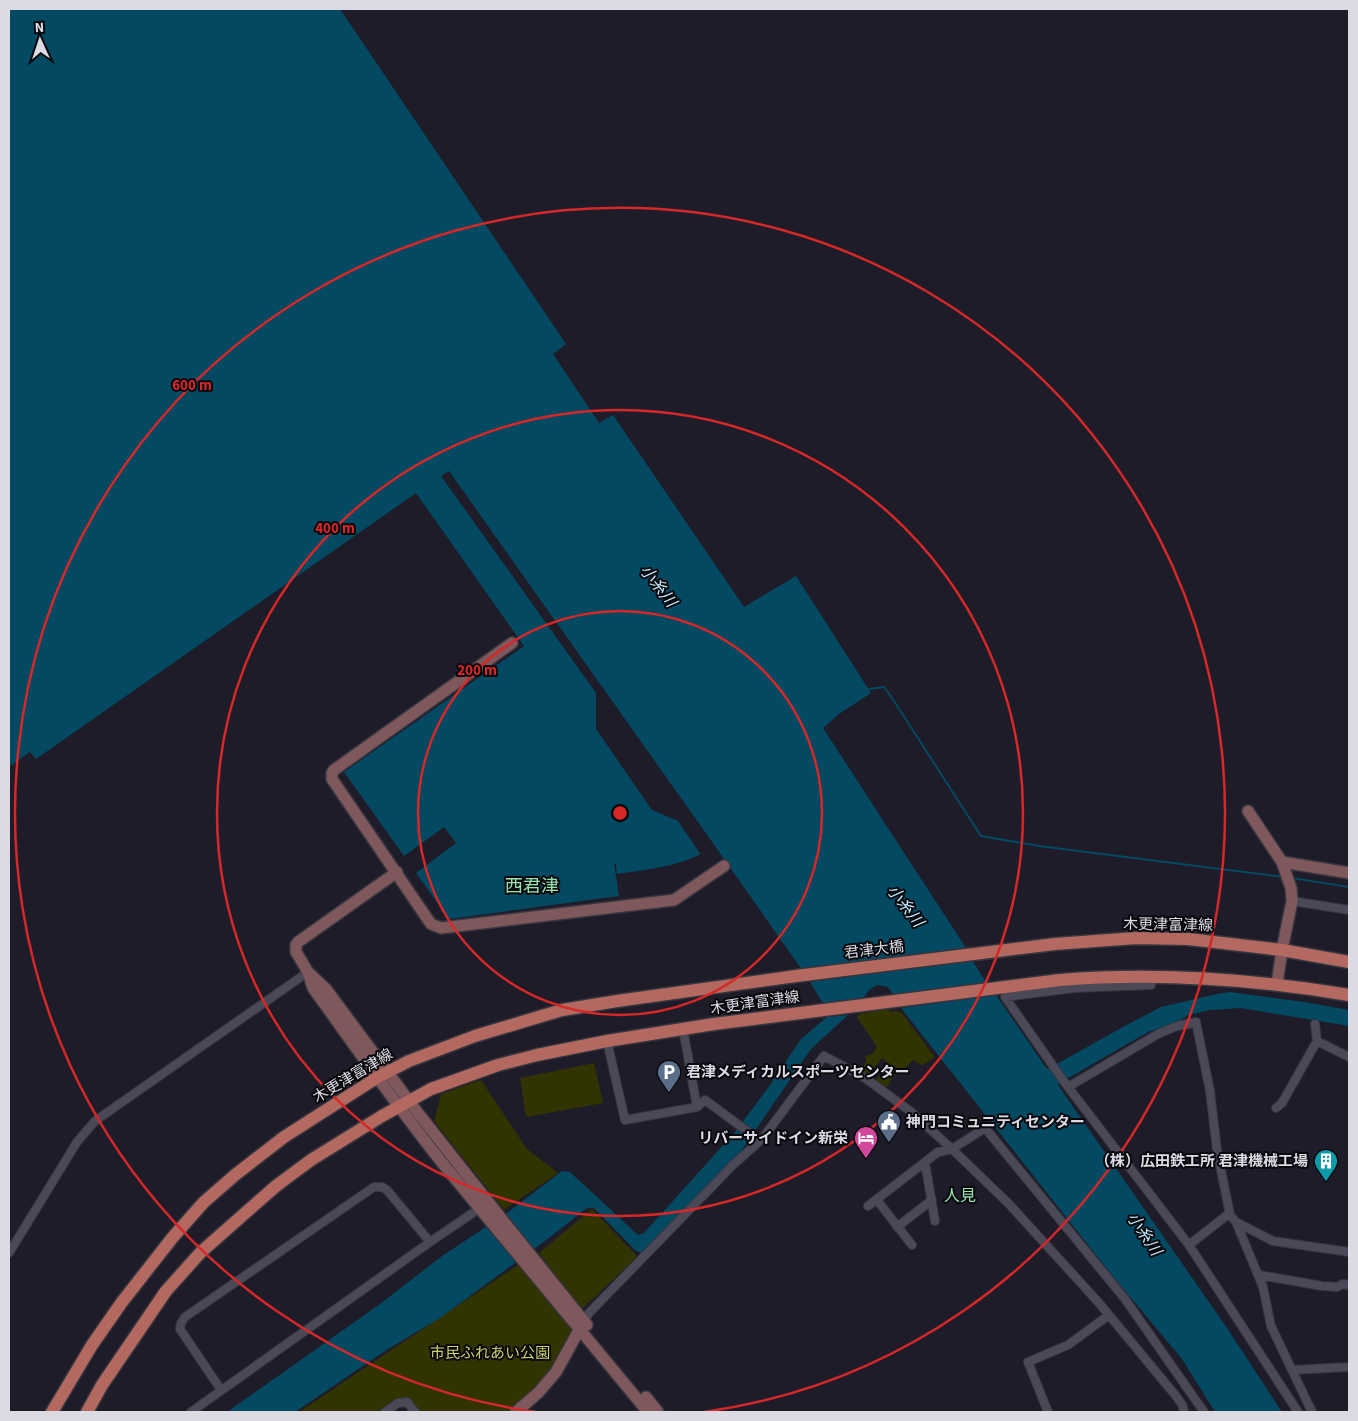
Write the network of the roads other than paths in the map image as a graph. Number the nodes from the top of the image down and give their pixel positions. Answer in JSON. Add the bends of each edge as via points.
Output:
{"nodes":[{"id":1,"x":512,"y":643,"type":"dead end"},
{"id":2,"x":1248,"y":811,"type":"dead end"},
{"id":3,"x":724,"y":866,"type":"dead end"},
{"id":4,"x":397,"y":872,"type":"junction"},
{"id":5,"x":1286,"y":872,"type":"junction"},
{"id":6,"x":1349,"y":873,"type":"edge"},
{"id":7,"x":1292,"y":901,"type":"junction"},
{"id":8,"x":1349,"y":910,"type":"edge"},
{"id":9,"x":1282,"y":950,"type":"junction"},
{"id":10,"x":986,"y":952,"type":"joint"},
{"id":11,"x":1349,"y":962,"type":"edge"},
{"id":12,"x":308,"y":972,"type":"junction"},
{"id":13,"x":796,"y":976,"type":"joint"},
{"id":14,"x":1150,"y":976,"type":"junction"},
{"id":15,"x":1277,"y":984,"type":"junction"},
{"id":16,"x":1349,"y":995,"type":"edge"},
{"id":17,"x":1315,"y":1024,"type":"dead end"},
{"id":18,"x":683,"y":1029,"type":"junction"},
{"id":19,"x":607,"y":1041,"type":"junction"},
{"id":20,"x":1317,"y":1041,"type":"junction"},
{"id":21,"x":1349,"y":1058,"type":"edge"},
{"id":22,"x":383,"y":1075,"type":"junction"},
{"id":23,"x":1066,"y":1085,"type":"junction"},
{"id":24,"x":404,"y":1103,"type":"junction"},
{"id":25,"x":697,"y":1107,"type":"junction"},
{"id":26,"x":1276,"y":1108,"type":"dead end"},
{"id":27,"x":758,"y":1138,"type":"junction"},
{"id":28,"x":952,"y":1149,"type":"junction"},
{"id":29,"x":925,"y":1163,"type":"junction"},
{"id":30,"x":877,"y":1200,"type":"junction"},
{"id":31,"x":932,"y":1200,"type":"junction"},
{"id":32,"x":868,"y":1206,"type":"dead end"},
{"id":33,"x":480,"y":1208,"type":"junction"},
{"id":34,"x":1230,"y":1215,"type":"junction"},
{"id":35,"x":493,"y":1216,"type":"junction"},
{"id":36,"x":935,"y":1221,"type":"dead end"},
{"id":37,"x":1236,"y":1222,"type":"junction"},
{"id":38,"x":897,"y":1227,"type":"junction"},
{"id":39,"x":430,"y":1242,"type":"junction"},
{"id":40,"x":912,"y":1245,"type":"dead end"},
{"id":41,"x":1189,"y":1246,"type":"junction"},
{"id":42,"x":1349,"y":1252,"type":"edge"},
{"id":43,"x":9,"y":1254,"type":"edge"},
{"id":44,"x":1259,"y":1275,"type":"junction"},
{"id":45,"x":1349,"y":1285,"type":"edge"},
{"id":46,"x":1109,"y":1315,"type":"junction"},
{"id":47,"x":583,"y":1325,"type":"junction"},
{"id":48,"x":1349,"y":1367,"type":"edge"},
{"id":49,"x":1292,"y":1370,"type":"junction"},
{"id":50,"x":221,"y":1390,"type":"junction"},
{"id":51,"x":52,"y":1412,"type":"edge"},
{"id":52,"x":87,"y":1412,"type":"edge"},
{"id":53,"x":191,"y":1412,"type":"edge"},
{"id":54,"x":385,"y":1412,"type":"edge"},
{"id":55,"x":416,"y":1412,"type":"edge"},
{"id":56,"x":516,"y":1412,"type":"edge"},
{"id":57,"x":648,"y":1412,"type":"edge"},
{"id":58,"x":658,"y":1412,"type":"edge"},
{"id":59,"x":1048,"y":1412,"type":"edge"},
{"id":60,"x":1184,"y":1412,"type":"edge"},
{"id":61,"x":1204,"y":1412,"type":"edge"},
{"id":62,"x":1298,"y":1412,"type":"edge"},
{"id":63,"x":1312,"y":1412,"type":"edge"}],
"edges":[{"from":1,"to":4,"type":"street","via":[[332,773],[332,779]]},
{"from":2,"to":5,"type":"street"},
{"from":3,"to":4,"type":"street","via":[[674,900],[441,928],[431,924]]},
{"from":4,"to":12,"type":"street","via":[[298,942],[296,952]]},
{"from":5,"to":6,"type":"street"},
{"from":5,"to":7,"type":"street"},
{"from":7,"to":8,"type":"street"},
{"from":7,"to":9,"type":"street"},
{"from":9,"to":10,"type":"main road","name":"木更津富津線","via":[[1188,939],[1136,938]]},
{"from":9,"to":11,"type":"main road","name":"木更津富津線"},
{"from":9,"to":15,"type":"street"},
{"from":10,"to":13,"type":"main road","name":"君津大橋"},
{"from":12,"to":22,"type":"street","via":[[326,988]]},
{"from":12,"to":43,"type":"street","via":[[96,1121],[77,1142]]},
{"from":13,"to":22,"type":"main road","name":"木更津富津線","via":[[562,1010],[475,1036],[409,1061]]},
{"from":14,"to":15,"type":"main road"},
{"from":14,"to":18,"type":"main road","name":"木更津富津線","via":[[1007,986]]},
{"from":14,"to":23,"type":"street","via":[[1151,985],[1056,990],[1005,997]]},
{"from":15,"to":16,"type":"main road"},
{"from":17,"to":20,"type":"street"},
{"from":18,"to":19,"type":"main road","name":"木更津富津線"},
{"from":18,"to":25,"type":"street"},
{"from":19,"to":24,"type":"main road","name":"木更津富津線","via":[[498,1065],[458,1078]]},
{"from":19,"to":25,"type":"street","via":[[625,1120]]},
{"from":20,"to":21,"type":"street"},
{"from":20,"to":26,"type":"street","via":[[1282,1104]]},
{"from":22,"to":24,"type":"street"},
{"from":22,"to":51,"type":"main road","name":"木更津富津線","via":[[284,1137],[204,1202],[122,1302]]},
{"from":23,"to":34,"type":"street","via":[[1158,1034],[1196,1022]]},
{"from":23,"to":41,"type":"street"},
{"from":24,"to":33,"type":"street"},
{"from":24,"to":35,"type":"street"},
{"from":24,"to":52,"type":"main road","name":"木更津富津線","via":[[311,1160],[276,1186],[201,1252],[166,1291]]},
{"from":25,"to":27,"type":"street","via":[[705,1100]]},
{"from":27,"to":28,"type":"street","via":[[824,1056],[865,1078],[910,1111]]},
{"from":27,"to":47,"type":"street","via":[[589,1313]]},
{"from":28,"to":29,"type":"street","via":[[938,1152]]},
{"from":28,"to":46,"type":"street","via":[[1009,1204]]},
{"from":28,"to":61,"type":"street","via":[[985,1128],[1125,1299]]},
{"from":29,"to":30,"type":"street"},
{"from":29,"to":31,"type":"street"},
{"from":30,"to":32,"type":"street"},
{"from":30,"to":38,"type":"street"},
{"from":31,"to":36,"type":"street"},
{"from":31,"to":38,"type":"street"},
{"from":33,"to":35,"type":"street"},
{"from":33,"to":39,"type":"street"},
{"from":34,"to":37,"type":"street"},
{"from":34,"to":41,"type":"street"},
{"from":35,"to":47,"type":"street"},
{"from":37,"to":42,"type":"street","via":[[1273,1241]]},
{"from":37,"to":44,"type":"street"},
{"from":38,"to":40,"type":"street"},
{"from":39,"to":50,"type":"street"},
{"from":39,"to":50,"type":"street","via":[[387,1190],[374,1187],[184,1317],[180,1328]]},
{"from":41,"to":62,"type":"street"},
{"from":44,"to":45,"type":"street","via":[[1322,1286]]},
{"from":44,"to":49,"type":"street","via":[[1271,1326]]},
{"from":46,"to":59,"type":"street","via":[[1068,1345],[1028,1362]]},
{"from":46,"to":60,"type":"street","via":[[1176,1396]]},
{"from":47,"to":56,"type":"street","via":[[556,1372]]},
{"from":47,"to":57,"type":"street"},
{"from":47,"to":58,"type":"street"},
{"from":48,"to":49,"type":"street"},
{"from":49,"to":63,"type":"street"},
{"from":50,"to":53,"type":"street"},
{"from":54,"to":55,"type":"street","via":[[398,1403],[407,1402]]}]}
